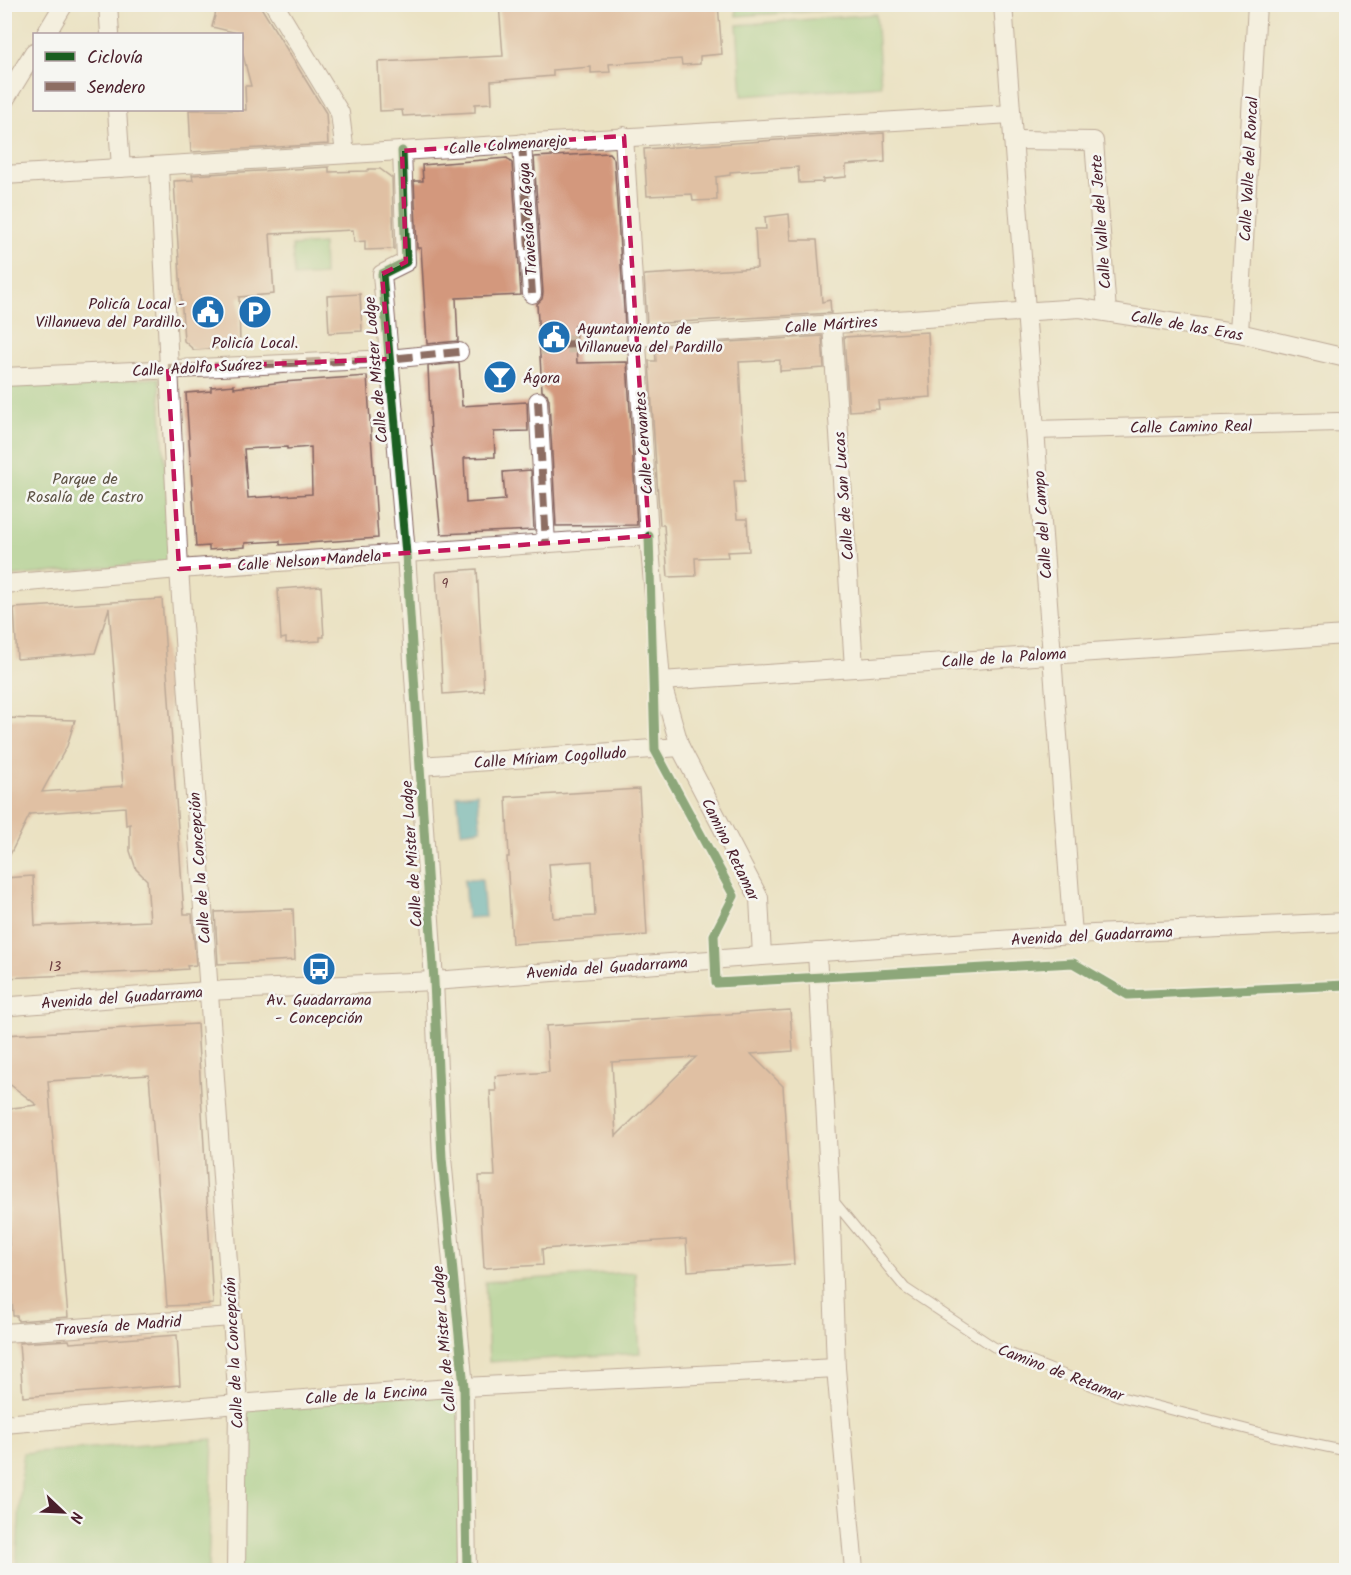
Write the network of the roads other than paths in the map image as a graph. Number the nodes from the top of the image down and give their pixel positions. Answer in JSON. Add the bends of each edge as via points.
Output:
{"nodes":[{"id":1,"x":64,"y":4,"type":"edge"},
{"id":2,"x":108,"y":4,"type":"edge"},
{"id":3,"x":274,"y":4,"type":"edge"},
{"id":4,"x":1003,"y":4,"type":"edge"},
{"id":5,"x":1257,"y":4,"type":"edge"},
{"id":6,"x":46,"y":33,"type":"edge"},
{"id":7,"x":110,"y":33,"type":"edge"},
{"id":8,"x":33,"y":54,"type":"edge"},
{"id":9,"x":4,"y":100,"type":"edge"},
{"id":10,"x":117,"y":111,"type":"edge"},
{"id":11,"x":1011,"y":114,"type":"junction"},
{"id":12,"x":624,"y":136,"type":"junction"},
{"id":13,"x":1013,"y":140,"type":"junction"},
{"id":14,"x":522,"y":143,"type":"junction"},
{"id":15,"x":402,"y":151,"type":"junction"},
{"id":16,"x":345,"y":154,"type":"junction"},
{"id":17,"x":159,"y":166,"type":"junction"},
{"id":18,"x":121,"y":168,"type":"junction"},
{"id":19,"x":4,"y":175,"type":"edge"},
{"id":20,"x":532,"y":294,"type":"dead end"},
{"id":21,"x":1026,"y":311,"type":"junction"},
{"id":22,"x":1107,"y":312,"type":"junction"},
{"id":23,"x":832,"y":324,"type":"junction"},
{"id":24,"x":1239,"y":333,"type":"junction"},
{"id":25,"x":637,"y":337,"type":"junction"},
{"id":26,"x":459,"y":352,"type":"dead end"},
{"id":27,"x":1347,"y":358,"type":"edge"},
{"id":28,"x":389,"y":359,"type":"junction"},
{"id":29,"x":168,"y":368,"type":"junction"},
{"id":30,"x":4,"y":377,"type":"edge"},
{"id":31,"x":538,"y":401,"type":"dead end"},
{"id":32,"x":1347,"y":424,"type":"edge"},
{"id":33,"x":1035,"y":430,"type":"junction"},
{"id":34,"x":649,"y":536,"type":"junction"},
{"id":35,"x":546,"y":544,"type":"junction"},
{"id":36,"x":406,"y":554,"type":"junction"},
{"id":37,"x":179,"y":569,"type":"junction"},
{"id":38,"x":4,"y":584,"type":"edge"},
{"id":39,"x":1347,"y":635,"type":"edge"},
{"id":40,"x":1052,"y":653,"type":"junction"},
{"id":41,"x":854,"y":668,"type":"junction"},
{"id":42,"x":661,"y":681,"type":"junction"},
{"id":43,"x":680,"y":747,"type":"junction"},
{"id":44,"x":420,"y":766,"type":"junction"},
{"id":45,"x":1347,"y":922,"type":"edge"},
{"id":46,"x":1073,"y":935,"type":"junction"},
{"id":47,"x":817,"y":952,"type":"junction"},
{"id":48,"x":762,"y":956,"type":"junction"},
{"id":49,"x":434,"y":981,"type":"junction"},
{"id":50,"x":207,"y":991,"type":"junction"},
{"id":51,"x":7,"y":1006,"type":"edge"},
{"id":52,"x":830,"y":1195,"type":"junction"},
{"id":53,"x":232,"y":1317,"type":"junction"},
{"id":54,"x":4,"y":1333,"type":"edge"},
{"id":55,"x":836,"y":1368,"type":"junction"},
{"id":56,"x":464,"y":1387,"type":"junction"},
{"id":57,"x":238,"y":1404,"type":"junction"},
{"id":58,"x":4,"y":1424,"type":"edge"},
{"id":59,"x":1347,"y":1451,"type":"edge"},
{"id":60,"x":236,"y":1570,"type":"edge"},
{"id":61,"x":467,"y":1570,"type":"edge"},
{"id":62,"x":854,"y":1570,"type":"edge"}],
"edges":[{"from":1,"to":6,"type":"street"},
{"from":2,"to":7,"type":"street"},
{"from":3,"to":16,"type":"street","via":[[340,113]]},
{"from":4,"to":11,"type":"street","name":"Calle del Campo"},
{"from":5,"to":24,"type":"street","name":"Calle Valle del Roncal"},
{"from":8,"to":9,"type":"street"},
{"from":10,"to":18,"type":"street"},
{"from":11,"to":12,"type":"street","name":"Calle Colmenarejo"},
{"from":11,"to":13,"type":"street","name":"Calle del Campo"},
{"from":12,"to":14,"type":"street","name":"Calle Colmenarejo"},
{"from":12,"to":25,"type":"street","name":"Calle Cervantes"},
{"from":13,"to":21,"type":"street","name":"Calle del Campo"},
{"from":13,"to":22,"type":"street","name":"Calle Valle del Jerte","via":[[1094,141]]},
{"from":14,"to":15,"type":"street","name":"Calle Colmenarejo"},
{"from":14,"to":20,"type":"street","name":"Travesía de Goya"},
{"from":15,"to":16,"type":"street","name":"Calle Colmenarejo"},
{"from":15,"to":28,"type":"street","name":"Calle de Mister Lodge","via":[[406,262],[382,274]]},
{"from":16,"to":17,"type":"street","name":"Calle Colmenarejo"},
{"from":17,"to":18,"type":"street","name":"Calle Colmenarejo"},
{"from":17,"to":29,"type":"street","name":"Calle de la Concepción"},
{"from":18,"to":19,"type":"street","name":"Calle Colmenarejo"},
{"from":21,"to":22,"type":"street","name":"Calle de las Eras","via":[[1080,308]]},
{"from":21,"to":23,"type":"street","name":"Calle Mártires"},
{"from":21,"to":33,"type":"street","name":"Calle del Campo"},
{"from":22,"to":24,"type":"street","name":"Calle de las Eras"},
{"from":23,"to":25,"type":"street","name":"Calle Mártires"},
{"from":23,"to":41,"type":"street","name":"Calle de San Lucas"},
{"from":24,"to":27,"type":"street","name":"Calle de las Eras"},
{"from":25,"to":34,"type":"street","name":"Calle Cervantes"},
{"from":26,"to":28,"type":"street","name":"Calle Adolfo Suárez"},
{"from":28,"to":29,"type":"street","name":"Calle Adolfo Suárez"},
{"from":28,"to":36,"type":"street","name":"Calle de Mister Lodge"},
{"from":29,"to":30,"type":"street","name":"Calle Adolfo Suárez"},
{"from":29,"to":37,"type":"street","name":"Calle de la Concepción"},
{"from":31,"to":35,"type":"street"},
{"from":32,"to":33,"type":"street","name":"Calle Camino Real"},
{"from":33,"to":40,"type":"street","name":"Calle del Campo"},
{"from":34,"to":35,"type":"street","name":"Calle Nelson Mandela"},
{"from":34,"to":42,"type":"street","name":"Calle Cervantes"},
{"from":35,"to":36,"type":"street","name":"Calle Nelson Mandela"},
{"from":36,"to":37,"type":"street","name":"Calle Nelson Mandela"},
{"from":36,"to":44,"type":"street","name":"Calle de Mister Lodge"},
{"from":37,"to":38,"type":"street","name":"Calle Nelson Mandela"},
{"from":37,"to":50,"type":"street","name":"Calle de la Concepción"},
{"from":39,"to":40,"type":"street","name":"Calle de la Paloma"},
{"from":40,"to":41,"type":"street","name":"Calle de la Paloma"},
{"from":40,"to":46,"type":"street","name":"Calle del Campo"},
{"from":41,"to":42,"type":"street","name":"Calle de la Paloma"},
{"from":42,"to":43,"type":"street","name":"Calle Cervantes"},
{"from":43,"to":44,"type":"street","name":"Calle Míriam Cogolludo"},
{"from":43,"to":48,"type":"street","name":"Camino Retamar","via":[[759,898]]},
{"from":44,"to":49,"type":"street","name":"Calle de Mister Lodge"},
{"from":45,"to":46,"type":"street","name":"Avenida del Guadarrama"},
{"from":46,"to":47,"type":"street","name":"Avenida del Guadarrama"},
{"from":47,"to":48,"type":"street","name":"Avenida del Guadarrama"},
{"from":47,"to":52,"type":"street"},
{"from":48,"to":49,"type":"street","name":"Avenida del Guadarrama"},
{"from":49,"to":50,"type":"street","name":"Avenida del Guadarrama"},
{"from":49,"to":56,"type":"street","name":"Calle de Mister Lodge","via":[[442,1158]]},
{"from":50,"to":51,"type":"street","name":"Avenida del Guadarrama"},
{"from":50,"to":53,"type":"street","name":"Calle de la Concepción"},
{"from":52,"to":55,"type":"street"},
{"from":52,"to":59,"type":"lane","name":"Camino de Retamar","via":[[905,1288],[994,1347],[1118,1396]]},
{"from":53,"to":54,"type":"street","name":"Travesía de Madrid"},
{"from":53,"to":57,"type":"street","name":"Calle de la Concepción"},
{"from":55,"to":56,"type":"street","name":"Calle de la Encina"},
{"from":55,"to":62,"type":"street"},
{"from":56,"to":57,"type":"street","name":"Calle de la Encina"},
{"from":56,"to":61,"type":"street","name":"Calle de Mister Lodge"},
{"from":57,"to":58,"type":"street","name":"Calle de la Encina"},
{"from":57,"to":60,"type":"street","name":"Calle de la Concepción"}]}
